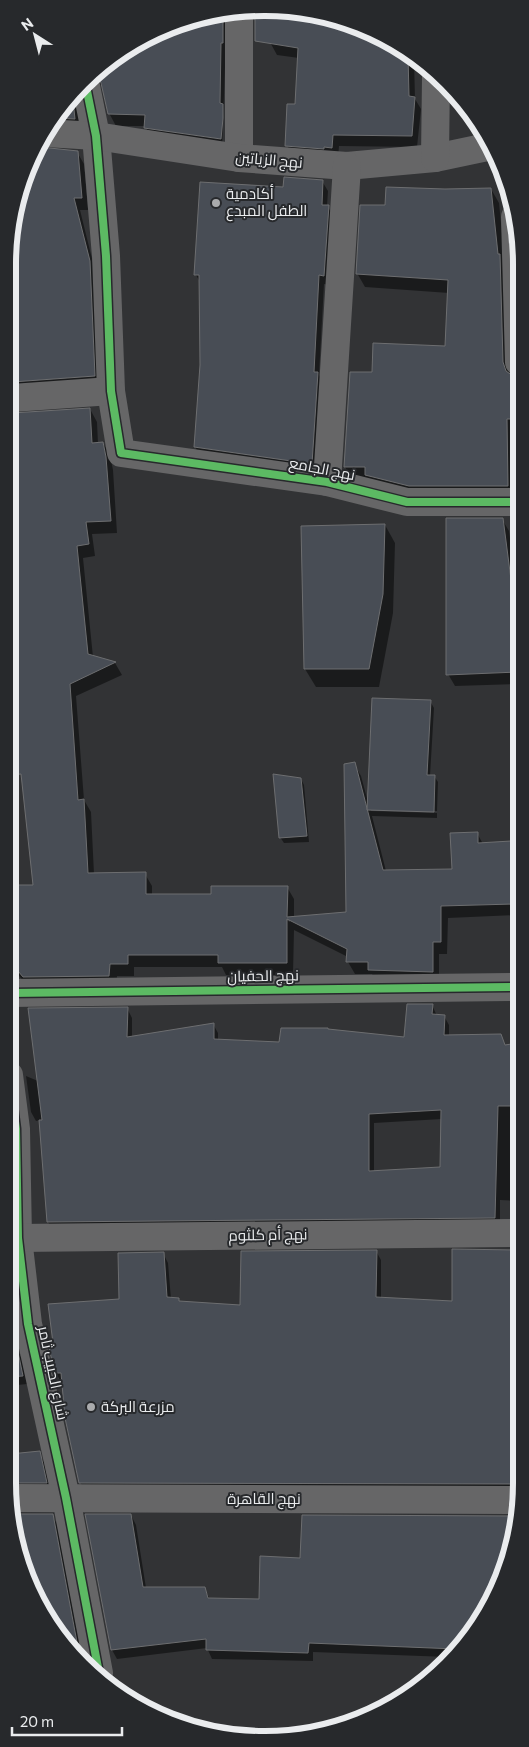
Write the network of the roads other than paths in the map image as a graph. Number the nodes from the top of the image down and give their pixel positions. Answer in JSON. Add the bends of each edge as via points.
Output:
{"nodes":[{"id":1,"x":239,"y":18,"type":"edge"},
{"id":2,"x":436,"y":85,"type":"edge"},
{"id":3,"x":87,"y":91,"type":"edge"},
{"id":4,"x":54,"y":133,"type":"edge"},
{"id":5,"x":96,"y":136,"type":"junction"},
{"id":6,"x":483,"y":148,"type":"edge"},
{"id":7,"x":239,"y":158,"type":"junction"},
{"id":8,"x":435,"y":158,"type":"junction"},
{"id":9,"x":347,"y":166,"type":"junction"},
{"id":10,"x":111,"y":391,"type":"junction"},
{"id":11,"x":16,"y":398,"type":"edge"},
{"id":12,"x":327,"y":482,"type":"junction"},
{"id":13,"x":513,"y":502,"type":"edge"},
{"id":14,"x":513,"y":987,"type":"edge"},
{"id":15,"x":16,"y":993,"type":"edge"},
{"id":16,"x":16,"y":1202,"type":"edge"},
{"id":17,"x":513,"y":1233,"type":"edge"},
{"id":18,"x":18,"y":1238,"type":"junction"},
{"id":19,"x":17,"y":1498,"type":"edge"},
{"id":20,"x":66,"y":1498,"type":"junction"},
{"id":21,"x":512,"y":1500,"type":"edge"},
{"id":22,"x":92,"y":1661,"type":"edge"}],
"edges":[{"from":1,"to":7,"type":"street"},
{"from":2,"to":8,"type":"street"},
{"from":3,"to":5,"type":"street"},
{"from":4,"to":5,"type":"street","name":"نهج الزياتين"},
{"from":5,"to":7,"type":"street","name":"نهج الزياتين"},
{"from":5,"to":10,"type":"street","via":[[106,256]]},
{"from":6,"to":8,"type":"street","name":"نهج الزياتين"},
{"from":7,"to":9,"type":"street","name":"نهج الزياتين"},
{"from":8,"to":9,"type":"street","name":"نهج الزياتين"},
{"from":9,"to":12,"type":"street"},
{"from":10,"to":11,"type":"street"},
{"from":10,"to":12,"type":"street","name":"نهج الجامع","via":[[121,453]]},
{"from":12,"to":13,"type":"street","name":"نهج الجامع","via":[[407,502]]},
{"from":14,"to":15,"type":"street","name":"نهج الحفيان"},
{"from":16,"to":18,"type":"street","name":"شارع الحبيب ثامر"},
{"from":17,"to":18,"type":"street","name":"نهج أم كلثوم"},
{"from":18,"to":20,"type":"street","name":"شارع الحبيب ثامر","via":[[28,1324]]},
{"from":19,"to":20,"type":"street","name":"نهج القاهرة"},
{"from":20,"to":21,"type":"street","name":"نهج القاهرة"},
{"from":20,"to":22,"type":"street","name":"شارع الحبيب ثامر"}]}
